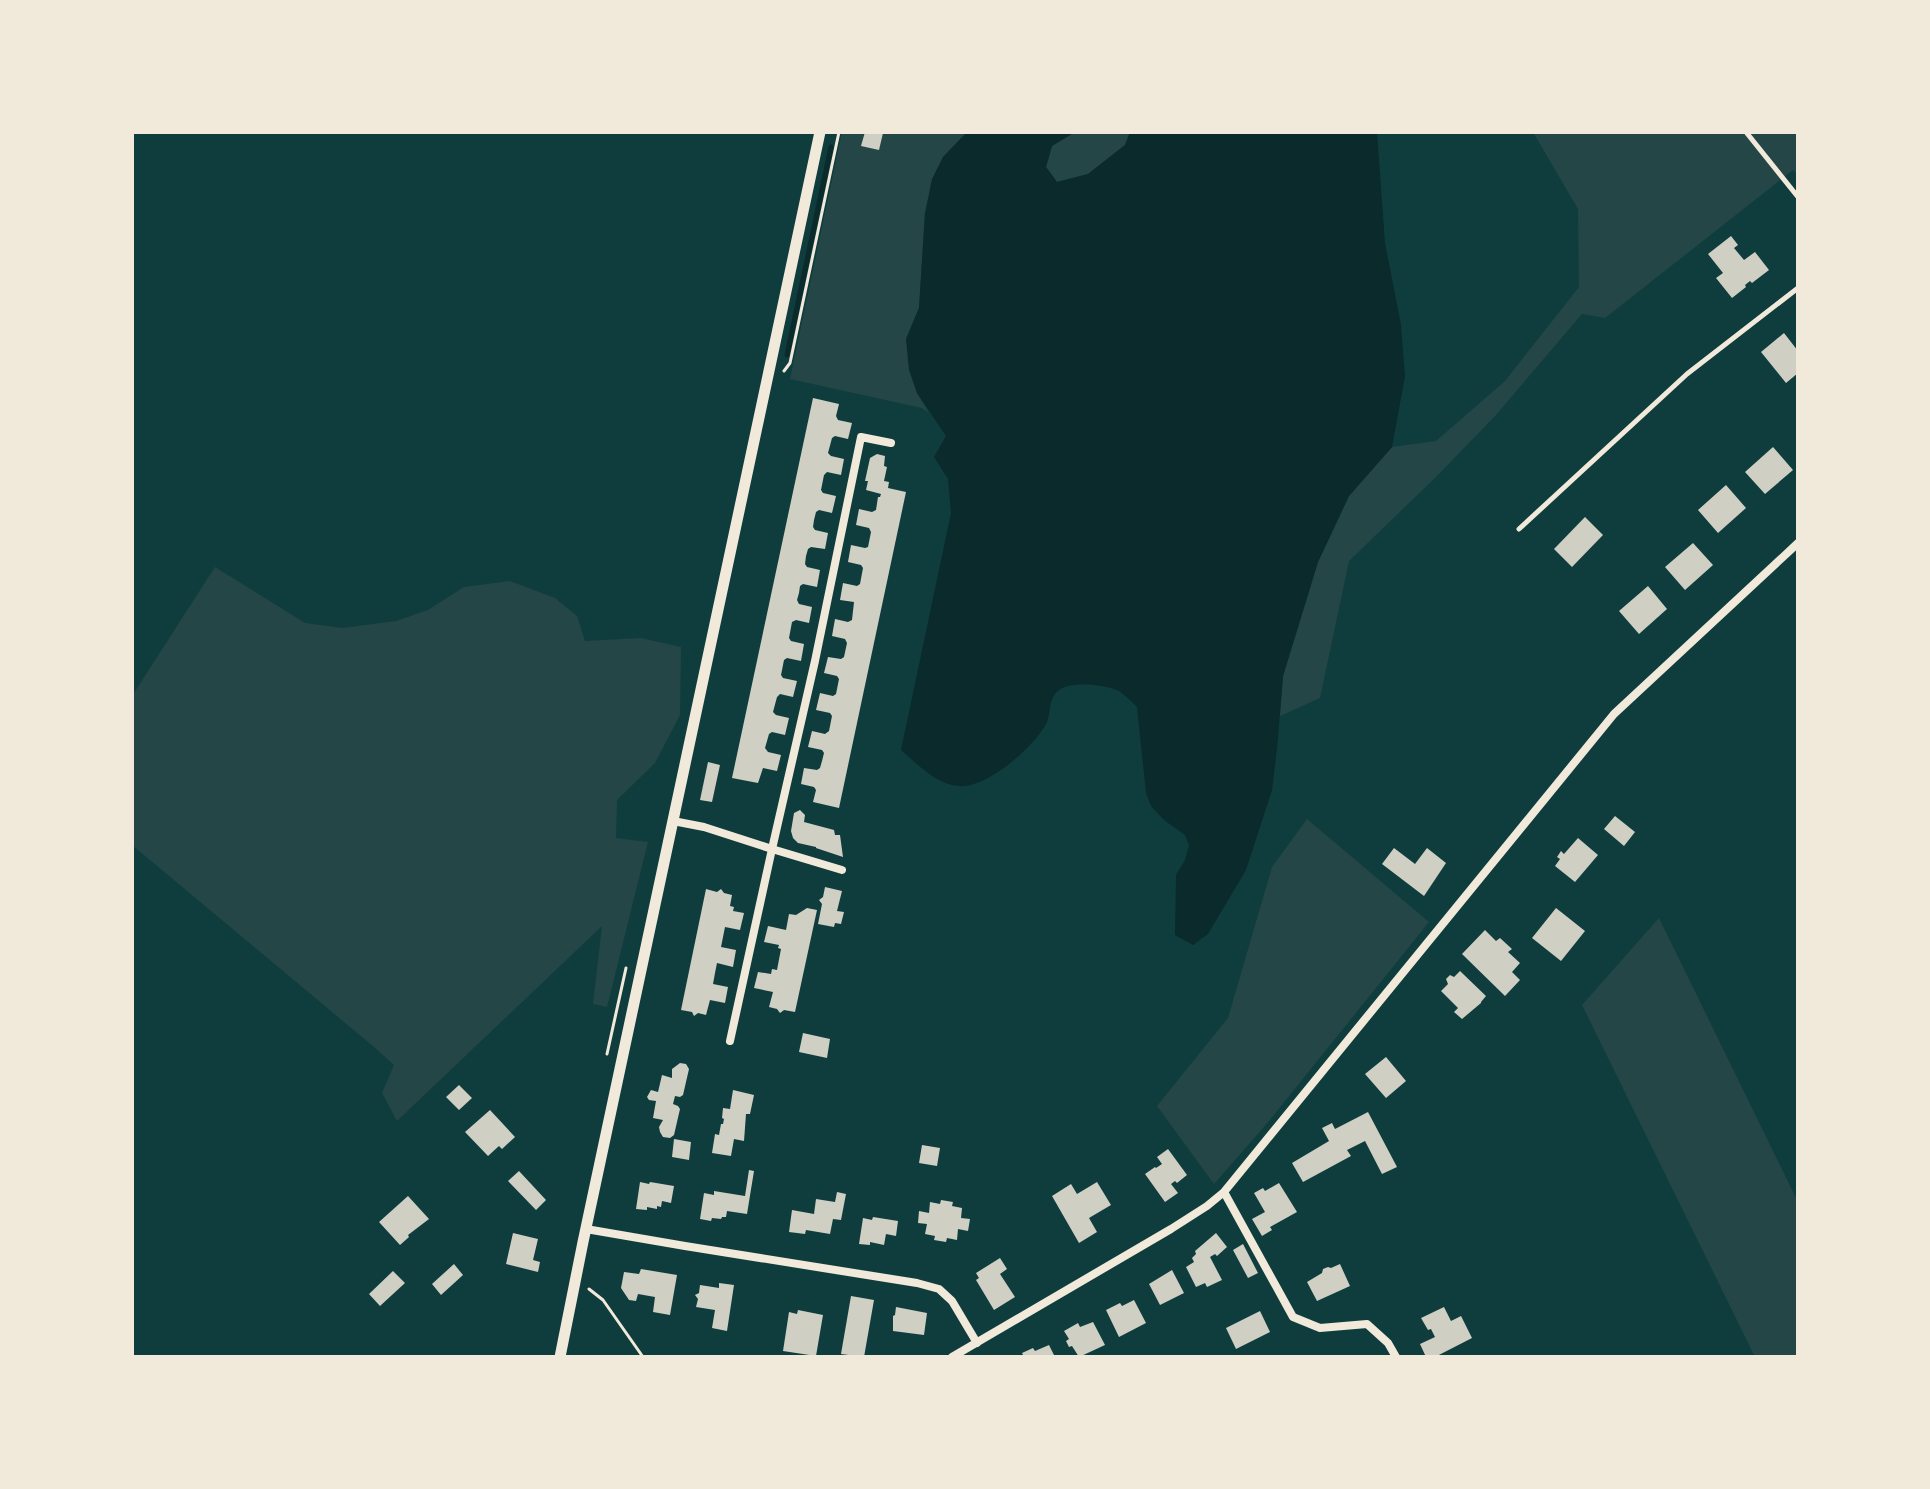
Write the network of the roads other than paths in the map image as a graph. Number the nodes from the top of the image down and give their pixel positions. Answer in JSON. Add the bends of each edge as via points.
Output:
{"nodes":[{"id":1,"x":820,"y":132,"type":"edge"},
{"id":2,"x":1746,"y":132,"type":"edge"},
{"id":3,"x":1798,"y":197,"type":"edge"},
{"id":4,"x":1798,"y":288,"type":"edge"},
{"id":5,"x":891,"y":443,"type":"dead end"},
{"id":6,"x":1519,"y":529,"type":"dead end"},
{"id":7,"x":1798,"y":543,"type":"edge"},
{"id":8,"x":673,"y":821,"type":"junction"},
{"id":9,"x":772,"y":849,"type":"junction"},
{"id":10,"x":842,"y":870,"type":"dead end"},
{"id":11,"x":730,"y":1041,"type":"dead end"},
{"id":12,"x":1224,"y":1192,"type":"junction"},
{"id":13,"x":586,"y":1229,"type":"junction"},
{"id":14,"x":977,"y":1343,"type":"junction"},
{"id":15,"x":560,"y":1357,"type":"edge"},
{"id":16,"x":952,"y":1357,"type":"edge"},
{"id":17,"x":1396,"y":1357,"type":"edge"}],
"edges":[{"from":1,"to":8,"type":"street"},
{"from":2,"to":3,"type":"lane"},
{"from":4,"to":6,"type":"lane","via":[[1687,374]]},
{"from":5,"to":9,"type":"street","via":[[861,437]]},
{"from":7,"to":12,"type":"street","via":[[1614,714]]},
{"from":8,"to":9,"type":"street"},
{"from":8,"to":13,"type":"street"},
{"from":9,"to":10,"type":"street"},
{"from":9,"to":11,"type":"street"},
{"from":12,"to":14,"type":"street"},
{"from":12,"to":17,"type":"street","via":[[1293,1317],[1320,1328],[1367,1324]]},
{"from":13,"to":14,"type":"street","via":[[939,1289]]},
{"from":13,"to":15,"type":"street"},
{"from":14,"to":16,"type":"street"}]}
